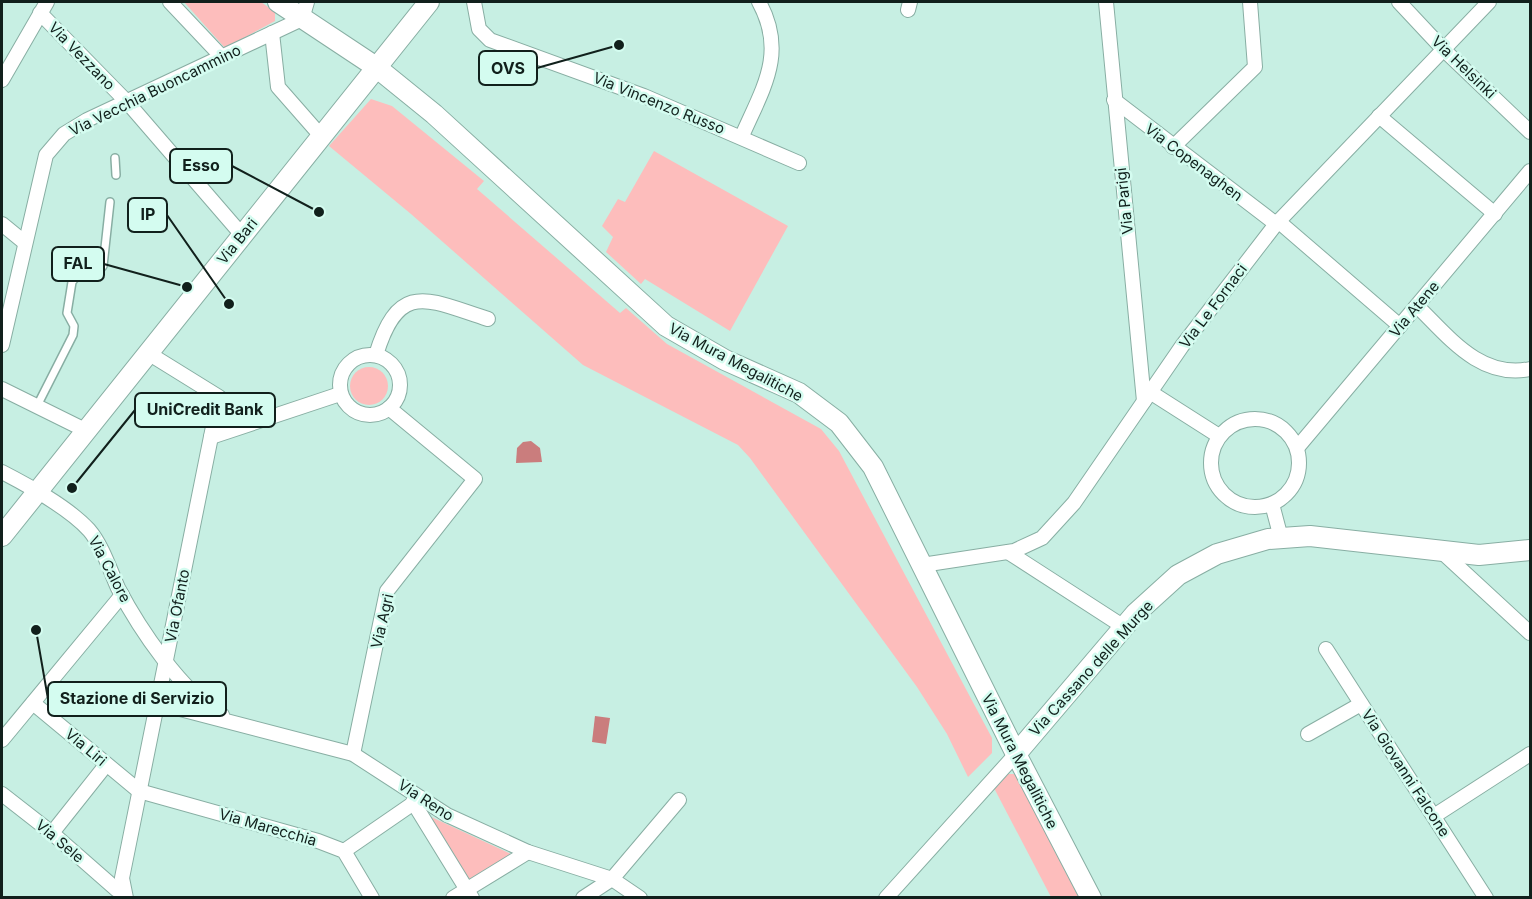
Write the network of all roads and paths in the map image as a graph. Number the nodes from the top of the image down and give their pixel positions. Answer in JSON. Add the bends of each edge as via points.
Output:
{"nodes":[{"id":1,"x":170,"y":2,"type":"edge"},
{"id":2,"x":278,"y":2,"type":"edge"},
{"id":3,"x":429,"y":2,"type":"edge"},
{"id":4,"x":474,"y":2,"type":"edge"},
{"id":5,"x":759,"y":2,"type":"edge"},
{"id":6,"x":1106,"y":2,"type":"edge"},
{"id":7,"x":1250,"y":2,"type":"edge"},
{"id":8,"x":1399,"y":2,"type":"edge"},
{"id":9,"x":1489,"y":2,"type":"edge"},
{"id":10,"x":44,"y":7,"type":"edge"},
{"id":11,"x":305,"y":10,"type":"edge"},
{"id":12,"x":272,"y":33,"type":"junction"},
{"id":13,"x":1443,"y":49,"type":"junction"},
{"id":14,"x":222,"y":57,"type":"junction"},
{"id":15,"x":376,"y":67,"type":"junction"},
{"id":16,"x":2,"y":80,"type":"edge"},
{"id":17,"x":1114,"y":100,"type":"junction"},
{"id":18,"x":128,"y":103,"type":"junction"},
{"id":19,"x":1379,"y":116,"type":"junction"},
{"id":20,"x":1530,"y":132,"type":"edge"},
{"id":21,"x":321,"y":136,"type":"junction"},
{"id":22,"x":742,"y":136,"type":"junction"},
{"id":23,"x":1173,"y":147,"type":"junction"},
{"id":24,"x":115,"y":158,"type":"dead end"},
{"id":25,"x":799,"y":163,"type":"dead end"},
{"id":26,"x":1530,"y":171,"type":"edge"},
{"id":27,"x":116,"y":175,"type":"dead end"},
{"id":28,"x":110,"y":202,"type":"dead end"},
{"id":29,"x":1495,"y":214,"type":"junction"},
{"id":30,"x":1277,"y":223,"type":"junction"},
{"id":31,"x":2,"y":224,"type":"edge"},
{"id":32,"x":242,"y":235,"type":"junction"},
{"id":33,"x":24,"y":242,"type":"junction"},
{"id":34,"x":1417,"y":306,"type":"junction"},
{"id":35,"x":488,"y":319,"type":"dead end"},
{"id":36,"x":4,"y":322,"type":"edge"},
{"id":37,"x":1400,"y":326,"type":"junction"},
{"id":38,"x":2,"y":345,"type":"edge"},
{"id":39,"x":148,"y":353,"type":"junction"},
{"id":40,"x":376,"y":355,"type":"junction"},
{"id":41,"x":1530,"y":369,"type":"edge"},
{"id":42,"x":2,"y":389,"type":"edge"},
{"id":43,"x":340,"y":394,"type":"junction"},
{"id":44,"x":1147,"y":396,"type":"junction"},
{"id":45,"x":37,"y":406,"type":"junction"},
{"id":46,"x":389,"y":408,"type":"junction"},
{"id":47,"x":85,"y":430,"type":"junction"},
{"id":48,"x":1219,"y":436,"type":"junction"},
{"id":49,"x":211,"y":437,"type":"junction"},
{"id":50,"x":1297,"y":448,"type":"junction"},
{"id":51,"x":2,"y":472,"type":"edge"},
{"id":52,"x":38,"y":490,"type":"junction"},
{"id":53,"x":1272,"y":504,"type":"junction"},
{"id":54,"x":2,"y":536,"type":"edge"},
{"id":55,"x":1281,"y":538,"type":"junction"},
{"id":56,"x":1530,"y":550,"type":"edge"},
{"id":57,"x":1441,"y":551,"type":"junction"},
{"id":58,"x":1008,"y":552,"type":"junction"},
{"id":59,"x":922,"y":565,"type":"junction"},
{"id":60,"x":122,"y":595,"type":"junction"},
{"id":61,"x":1124,"y":627,"type":"junction"},
{"id":62,"x":1530,"y":633,"type":"edge"},
{"id":63,"x":1326,"y":649,"type":"dead end"},
{"id":64,"x":166,"y":662,"type":"junction"},
{"id":65,"x":33,"y":703,"type":"junction"},
{"id":66,"x":157,"y":703,"type":"junction"},
{"id":67,"x":1361,"y":704,"type":"junction"},
{"id":68,"x":239,"y":725,"type":"junction"},
{"id":69,"x":1308,"y":735,"type":"dead end"},
{"id":70,"x":2,"y":740,"type":"edge"},
{"id":71,"x":353,"y":754,"type":"junction"},
{"id":72,"x":1016,"y":754,"type":"junction"},
{"id":73,"x":1530,"y":754,"type":"edge"},
{"id":74,"x":106,"y":765,"type":"junction"},
{"id":75,"x":139,"y":791,"type":"junction"},
{"id":76,"x":2,"y":794,"type":"edge"},
{"id":77,"x":417,"y":800,"type":"junction"},
{"id":78,"x":679,"y":800,"type":"dead end"},
{"id":79,"x":1434,"y":816,"type":"junction"},
{"id":80,"x":52,"y":833,"type":"junction"},
{"id":81,"x":344,"y":851,"type":"junction"},
{"id":82,"x":528,"y":852,"type":"junction"},
{"id":83,"x":612,"y":879,"type":"junction"},
{"id":84,"x":119,"y":891,"type":"edge"},
{"id":85,"x":469,"y":893,"type":"edge"},
{"id":86,"x":372,"y":897,"type":"edge"},
{"id":87,"x":453,"y":897,"type":"edge"},
{"id":88,"x":583,"y":897,"type":"edge"},
{"id":89,"x":639,"y":897,"type":"edge"},
{"id":90,"x":886,"y":897,"type":"edge"},
{"id":91,"x":1091,"y":897,"type":"edge"},
{"id":92,"x":1486,"y":897,"type":"edge"}],
"edges":[{"from":1,"to":14,"type":"street"},
{"from":2,"to":11,"type":"street","name":"Via Mura Megalitiche"},
{"from":3,"to":15,"type":"street","name":"Via Bari"},
{"from":4,"to":22,"type":"street","name":"Via Vincenzo Russo","via":[[479,29],[490,40],[623,87]]},
{"from":5,"to":22,"type":"street","via":[[774,45],[766,80]]},
{"from":6,"to":17,"type":"street","name":"Via Parigi"},
{"from":7,"to":23,"type":"street","via":[[1255,67]]},
{"from":8,"to":13,"type":"street","name":"Via Helsinki"},
{"from":9,"to":13,"type":"street","name":"Via Le Fornaci"},
{"from":10,"to":16,"type":"street"},
{"from":10,"to":18,"type":"street","name":"Via Vezzano"},
{"from":11,"to":12,"type":"street","name":"Via Vecchia Buoncammino"},
{"from":11,"to":15,"type":"street","name":"Via Mura Megalitiche"},
{"from":12,"to":14,"type":"street","name":"Via Vecchia Buoncammino"},
{"from":12,"to":21,"type":"street","via":[[278,87]]},
{"from":13,"to":19,"type":"street","name":"Via Le Fornaci"},
{"from":13,"to":20,"type":"street","name":"Via Helsinki"},
{"from":14,"to":18,"type":"street","name":"Via Vecchia Buoncammino"},
{"from":15,"to":21,"type":"street","name":"Via Bari"},
{"from":15,"to":59,"type":"street","name":"Via Mura Megalitiche","via":[[434,114],[666,326],[725,360],[799,393],[839,423],[873,467]]},
{"from":17,"to":23,"type":"street","name":"Via Copenaghen"},
{"from":17,"to":44,"type":"street","name":"Via Parigi"},
{"from":18,"to":32,"type":"street","name":"Via Vezzano"},
{"from":18,"to":33,"type":"street","name":"Via Vecchia Buoncammino","via":[[91,125],[64,134],[46,155]]},
{"from":19,"to":29,"type":"street"},
{"from":19,"to":30,"type":"street","name":"Via Le Fornaci"},
{"from":21,"to":32,"type":"street","name":"Via Bari"},
{"from":22,"to":25,"type":"street","name":"Via Vincenzo Russo"},
{"from":23,"to":30,"type":"street","name":"Via Copenaghen"},
{"from":24,"to":27,"type":"lane"},
{"from":26,"to":29,"type":"street","name":"Via Atene"},
{"from":28,"to":45,"type":"lane","via":[[103,266],[72,282],[67,313],[74,326],[73,335]]},
{"from":29,"to":34,"type":"street","name":"Via Atene"},
{"from":30,"to":37,"type":"street","name":"Via Copenaghen"},
{"from":30,"to":44,"type":"street","name":"Via Le Fornaci"},
{"from":31,"to":33,"type":"street"},
{"from":32,"to":39,"type":"street","name":"Via Bari"},
{"from":33,"to":36,"type":"street","name":"Via Vecchia Buoncammino"},
{"from":34,"to":37,"type":"street","name":"Via Atene"},
{"from":34,"to":41,"type":"street","via":[[1470,357],[1484,365]]},
{"from":35,"to":40,"type":"street","via":[[428,300],[408,303],[390,320]]},
{"from":36,"to":38,"type":"street","name":"Via Vecchia Buoncammino"},
{"from":37,"to":50,"type":"street","name":"Via Atene"},
{"from":39,"to":47,"type":"street","name":"Via Bari"},
{"from":39,"to":49,"type":"street","name":"Via Ofanto","via":[[217,394]]},
{"from":40,"to":43,"type":"street","via":[[357,357],[349,363],[339,380]]},
{"from":40,"to":46,"type":"street","via":[[393,365],[400,382],[396,401]]},
{"from":42,"to":45,"type":"street"},
{"from":43,"to":46,"type":"street","via":[[347,406],[363,415],[382,413]]},
{"from":43,"to":49,"type":"street"},
{"from":44,"to":48,"type":"street"},
{"from":44,"to":58,"type":"street","name":"Via Le Fornaci","via":[[1074,503],[1035,543]]},
{"from":45,"to":47,"type":"street"},
{"from":46,"to":71,"type":"street","name":"Via Agri","via":[[475,479],[387,591]]},
{"from":47,"to":52,"type":"street","name":"Via Bari"},
{"from":48,"to":50,"type":"street","via":[[1230,426],[1257,418],[1285,429]]},
{"from":48,"to":53,"type":"street","via":[[1210,463],[1219,490],[1243,506]]},
{"from":49,"to":64,"type":"street","name":"Via Ofanto"},
{"from":50,"to":53,"type":"street","via":[[1300,470],[1294,485]]},
{"from":51,"to":52,"type":"street","name":"Via Calore"},
{"from":52,"to":54,"type":"street","name":"Via Bari"},
{"from":52,"to":60,"type":"street","name":"Via Calore","via":[[89,531]]},
{"from":53,"to":55,"type":"street"},
{"from":55,"to":57,"type":"street","name":"Via Cassano delle Murge","via":[[1310,536]]},
{"from":55,"to":61,"type":"street","name":"Via Cassano delle Murge","via":[[1217,554],[1178,575]]},
{"from":56,"to":57,"type":"street","name":"Via Cassano delle Murge","via":[[1479,555]]},
{"from":57,"to":62,"type":"street"},
{"from":58,"to":59,"type":"street","name":"Via Le Fornaci"},
{"from":58,"to":61,"type":"street"},
{"from":59,"to":72,"type":"street","name":"Via Mura Megalitiche"},
{"from":60,"to":64,"type":"street","name":"Via Calore"},
{"from":60,"to":65,"type":"street"},
{"from":61,"to":72,"type":"street","name":"Via Cassano delle Murge"},
{"from":63,"to":67,"type":"street","name":"Via Giovanni Falcone"},
{"from":64,"to":66,"type":"street","name":"Via Ofanto"},
{"from":64,"to":68,"type":"street","name":"Via Reno","via":[[208,708]]},
{"from":65,"to":70,"type":"street"},
{"from":65,"to":74,"type":"street","name":"Via Liri"},
{"from":66,"to":68,"type":"street","name":"Via Reno"},
{"from":66,"to":75,"type":"street","name":"Via Ofanto"},
{"from":67,"to":69,"type":"street"},
{"from":67,"to":79,"type":"street","name":"Via Giovanni Falcone"},
{"from":68,"to":71,"type":"street","name":"Via Reno"},
{"from":71,"to":77,"type":"street","name":"Via Reno"},
{"from":72,"to":90,"type":"street","name":"Via Cassano delle Murge"},
{"from":72,"to":91,"type":"street","name":"Via Mura Megalitiche"},
{"from":73,"to":79,"type":"street"},
{"from":74,"to":75,"type":"street","name":"Via Liri"},
{"from":74,"to":80,"type":"street"},
{"from":75,"to":81,"type":"street","name":"Via Marecchia"},
{"from":75,"to":84,"type":"street","name":"Via Ofanto"},
{"from":76,"to":80,"type":"street","name":"Via Sele"},
{"from":77,"to":81,"type":"street"},
{"from":77,"to":82,"type":"street","name":"Via Reno"},
{"from":77,"to":85,"type":"street"},
{"from":78,"to":83,"type":"street"},
{"from":79,"to":92,"type":"street","name":"Via Giovanni Falcone"},
{"from":80,"to":84,"type":"street","name":"Via Sele"},
{"from":81,"to":86,"type":"street"},
{"from":82,"to":83,"type":"street","name":"Via Reno"},
{"from":82,"to":85,"type":"street"},
{"from":83,"to":88,"type":"street"},
{"from":83,"to":89,"type":"street","name":"Via Reno"},
{"from":85,"to":87,"type":"street"}]}
